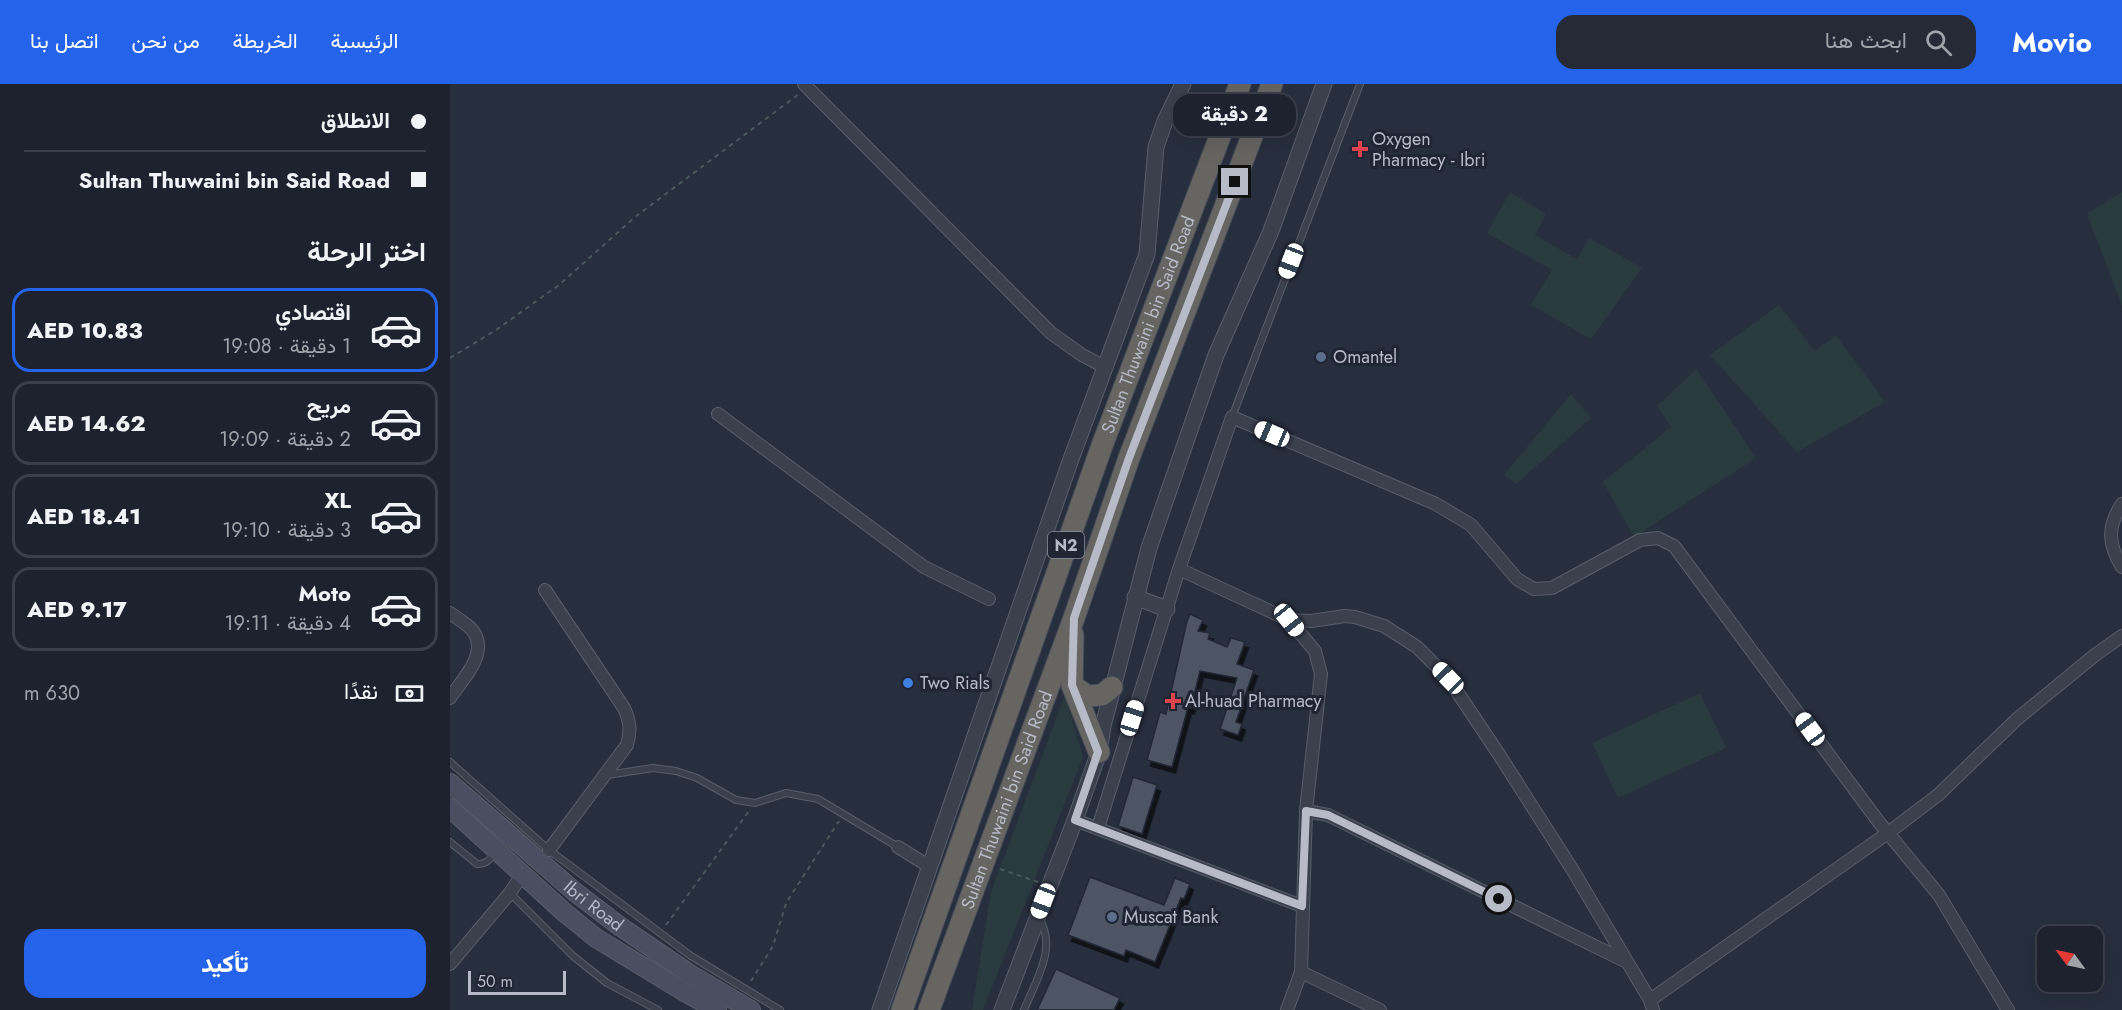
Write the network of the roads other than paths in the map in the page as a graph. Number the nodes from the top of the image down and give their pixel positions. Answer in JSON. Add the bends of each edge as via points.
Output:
{"nodes":[{"id":1,"x":1183,"y":84,"type":"edge"},
{"id":2,"x":1240,"y":84,"type":"edge"},
{"id":3,"x":1272,"y":84,"type":"edge"},
{"id":4,"x":1324,"y":84,"type":"edge"},
{"id":5,"x":1360,"y":84,"type":"edge"},
{"id":6,"x":806,"y":86,"type":"edge"},
{"id":7,"x":1105,"y":368,"type":"junction"},
{"id":8,"x":718,"y":414,"type":"dead end"},
{"id":9,"x":1232,"y":417,"type":"junction"},
{"id":10,"x":2122,"y":504,"type":"edge"},
{"id":11,"x":2122,"y":567,"type":"edge"},
{"id":12,"x":1179,"y":568,"type":"junction"},
{"id":13,"x":544,"y":590,"type":"dead end"},
{"id":14,"x":1136,"y":597,"type":"junction"},
{"id":15,"x":989,"y":599,"type":"dead end"},
{"id":16,"x":1167,"y":609,"type":"junction"},
{"id":17,"x":450,"y":613,"type":"edge"},
{"id":18,"x":1074,"y":618,"type":"junction"},
{"id":19,"x":1289,"y":620,"type":"junction"},
{"id":20,"x":2122,"y":636,"type":"edge"},
{"id":21,"x":1072,"y":685,"type":"junction"},
{"id":22,"x":1112,"y":687,"type":"junction"},
{"id":23,"x":450,"y":698,"type":"edge"},
{"id":24,"x":1098,"y":752,"type":"junction"},
{"id":25,"x":450,"y":762,"type":"edge"},
{"id":26,"x":605,"y":775,"type":"junction"},
{"id":27,"x":450,"y":783,"type":"edge"},
{"id":28,"x":450,"y":808,"type":"edge"},
{"id":29,"x":1306,"y":811,"type":"junction"},
{"id":30,"x":1075,"y":820,"type":"junction"},
{"id":31,"x":1098,"y":828,"type":"junction"},
{"id":32,"x":1888,"y":833,"type":"junction"},
{"id":33,"x":450,"y":842,"type":"edge"},
{"id":34,"x":898,"y":847,"type":"joint"},
{"id":35,"x":498,"y":850,"type":"junction"},
{"id":36,"x":549,"y":850,"type":"junction"},
{"id":37,"x":930,"y":867,"type":"junction"},
{"id":38,"x":523,"y":873,"type":"junction"},
{"id":39,"x":510,"y":893,"type":"junction"},
{"id":40,"x":1302,"y":906,"type":"junction"},
{"id":41,"x":1037,"y":916,"type":"junction"},
{"id":42,"x":596,"y":938,"type":"junction"},
{"id":43,"x":656,"y":951,"type":"junction"},
{"id":44,"x":1628,"y":962,"type":"junction"},
{"id":45,"x":450,"y":964,"type":"edge"},
{"id":46,"x":1301,"y":972,"type":"junction"},
{"id":47,"x":1652,"y":1005,"type":"edge"},
{"id":48,"x":658,"y":1010,"type":"edge"},
{"id":49,"x":717,"y":1010,"type":"edge"},
{"id":50,"x":751,"y":1010,"type":"edge"},
{"id":51,"x":780,"y":1010,"type":"edge"},
{"id":52,"x":880,"y":1010,"type":"edge"},
{"id":53,"x":902,"y":1010,"type":"edge"},
{"id":54,"x":929,"y":1010,"type":"edge"},
{"id":55,"x":1002,"y":1010,"type":"edge"},
{"id":56,"x":1024,"y":1010,"type":"edge"},
{"id":57,"x":1287,"y":1010,"type":"edge"},
{"id":58,"x":1380,"y":1010,"type":"edge"},
{"id":59,"x":2008,"y":1010,"type":"edge"}],
"edges":[{"from":1,"to":7,"type":"street","via":[[1156,147],[1146,254]]},
{"from":2,"to":53,"type":"highway","name":"Sultan Thuwaini bin Said Road","number":"N2","via":[[1103,443]]},
{"from":3,"to":18,"type":"highway","name":"Sultan Thuwaini bin Said Road","number":"N2","via":[[1129,458]]},
{"from":4,"to":14,"type":"street","via":[[1270,231],[1216,355],[1149,548]]},
{"from":5,"to":9,"type":"lane"},
{"from":6,"to":7,"type":"street","via":[[1051,333]]},
{"from":7,"to":37,"type":"street"},
{"from":8,"to":15,"type":"street","via":[[924,567]]},
{"from":9,"to":12,"type":"street"},
{"from":9,"to":32,"type":"street","via":[[1436,504],[1471,525],[1518,579],[1534,589],[1552,588],[1640,540],[1658,538],[1674,546]]},
{"from":10,"to":11,"type":"street","via":[[2111,530],[2113,549]]},
{"from":12,"to":16,"type":"street"},
{"from":12,"to":19,"type":"street"},
{"from":13,"to":26,"type":"street","via":[[629,720],[627,745]]},
{"from":14,"to":16,"type":"street"},
{"from":14,"to":22,"type":"street"},
{"from":16,"to":31,"type":"street"},
{"from":17,"to":23,"type":"street","via":[[472,630],[478,643],[470,670]]},
{"from":18,"to":21,"type":"highway"},
{"from":18,"to":54,"type":"highway","name":"Sultan Thuwaini bin Said Road","number":"N2"},
{"from":19,"to":29,"type":"street","via":[[1315,651],[1321,674]]},
{"from":19,"to":44,"type":"street","via":[[1345,616],[1384,626],[1417,647],[1448,678]]},
{"from":20,"to":32,"type":"street","via":[[2017,719],[1938,795]]},
{"from":21,"to":22,"type":"highway","via":[[1087,696],[1102,695]]},
{"from":21,"to":24,"type":"highway"},
{"from":22,"to":24,"type":"street"},
{"from":24,"to":30,"type":"street"},
{"from":25,"to":36,"type":"lane"},
{"from":26,"to":34,"type":"lane","via":[[653,768],[697,778],[736,800],[755,803],[786,793],[819,799]]},
{"from":26,"to":36,"type":"street"},
{"from":27,"to":43,"type":"main road","name":"Ibri Road","via":[[575,892]]},
{"from":28,"to":35,"type":"main road","name":"Ibri Road"},
{"from":29,"to":40,"type":"street"},
{"from":29,"to":44,"type":"street","via":[[1328,815]]},
{"from":30,"to":31,"type":"street"},
{"from":30,"to":41,"type":"street"},
{"from":31,"to":40,"type":"street"},
{"from":32,"to":47,"type":"street"},
{"from":32,"to":59,"type":"street","via":[[1939,895]]},
{"from":33,"to":35,"type":"lane","via":[[477,864],[487,862]]},
{"from":34,"to":37,"type":"street"},
{"from":35,"to":38,"type":"main road","name":"Ibri Road"},
{"from":36,"to":51,"type":"lane","via":[[691,956]]},
{"from":37,"to":52,"type":"street"},
{"from":38,"to":39,"type":"street"},
{"from":38,"to":42,"type":"main road","name":"Ibri Road"},
{"from":39,"to":45,"type":"street"},
{"from":39,"to":48,"type":"lane","via":[[573,956],[607,982]]},
{"from":40,"to":46,"type":"street"},
{"from":41,"to":55,"type":"street"},
{"from":41,"to":56,"type":"lane","via":[[1048,940]]},
{"from":42,"to":43,"type":"main road","via":[[641,958]]},
{"from":42,"to":49,"type":"main road","name":"Ibri Road"},
{"from":43,"to":50,"type":"main road","name":"Ibri Road"},
{"from":44,"to":47,"type":"street"},
{"from":46,"to":57,"type":"street"},
{"from":46,"to":58,"type":"street"}]}
